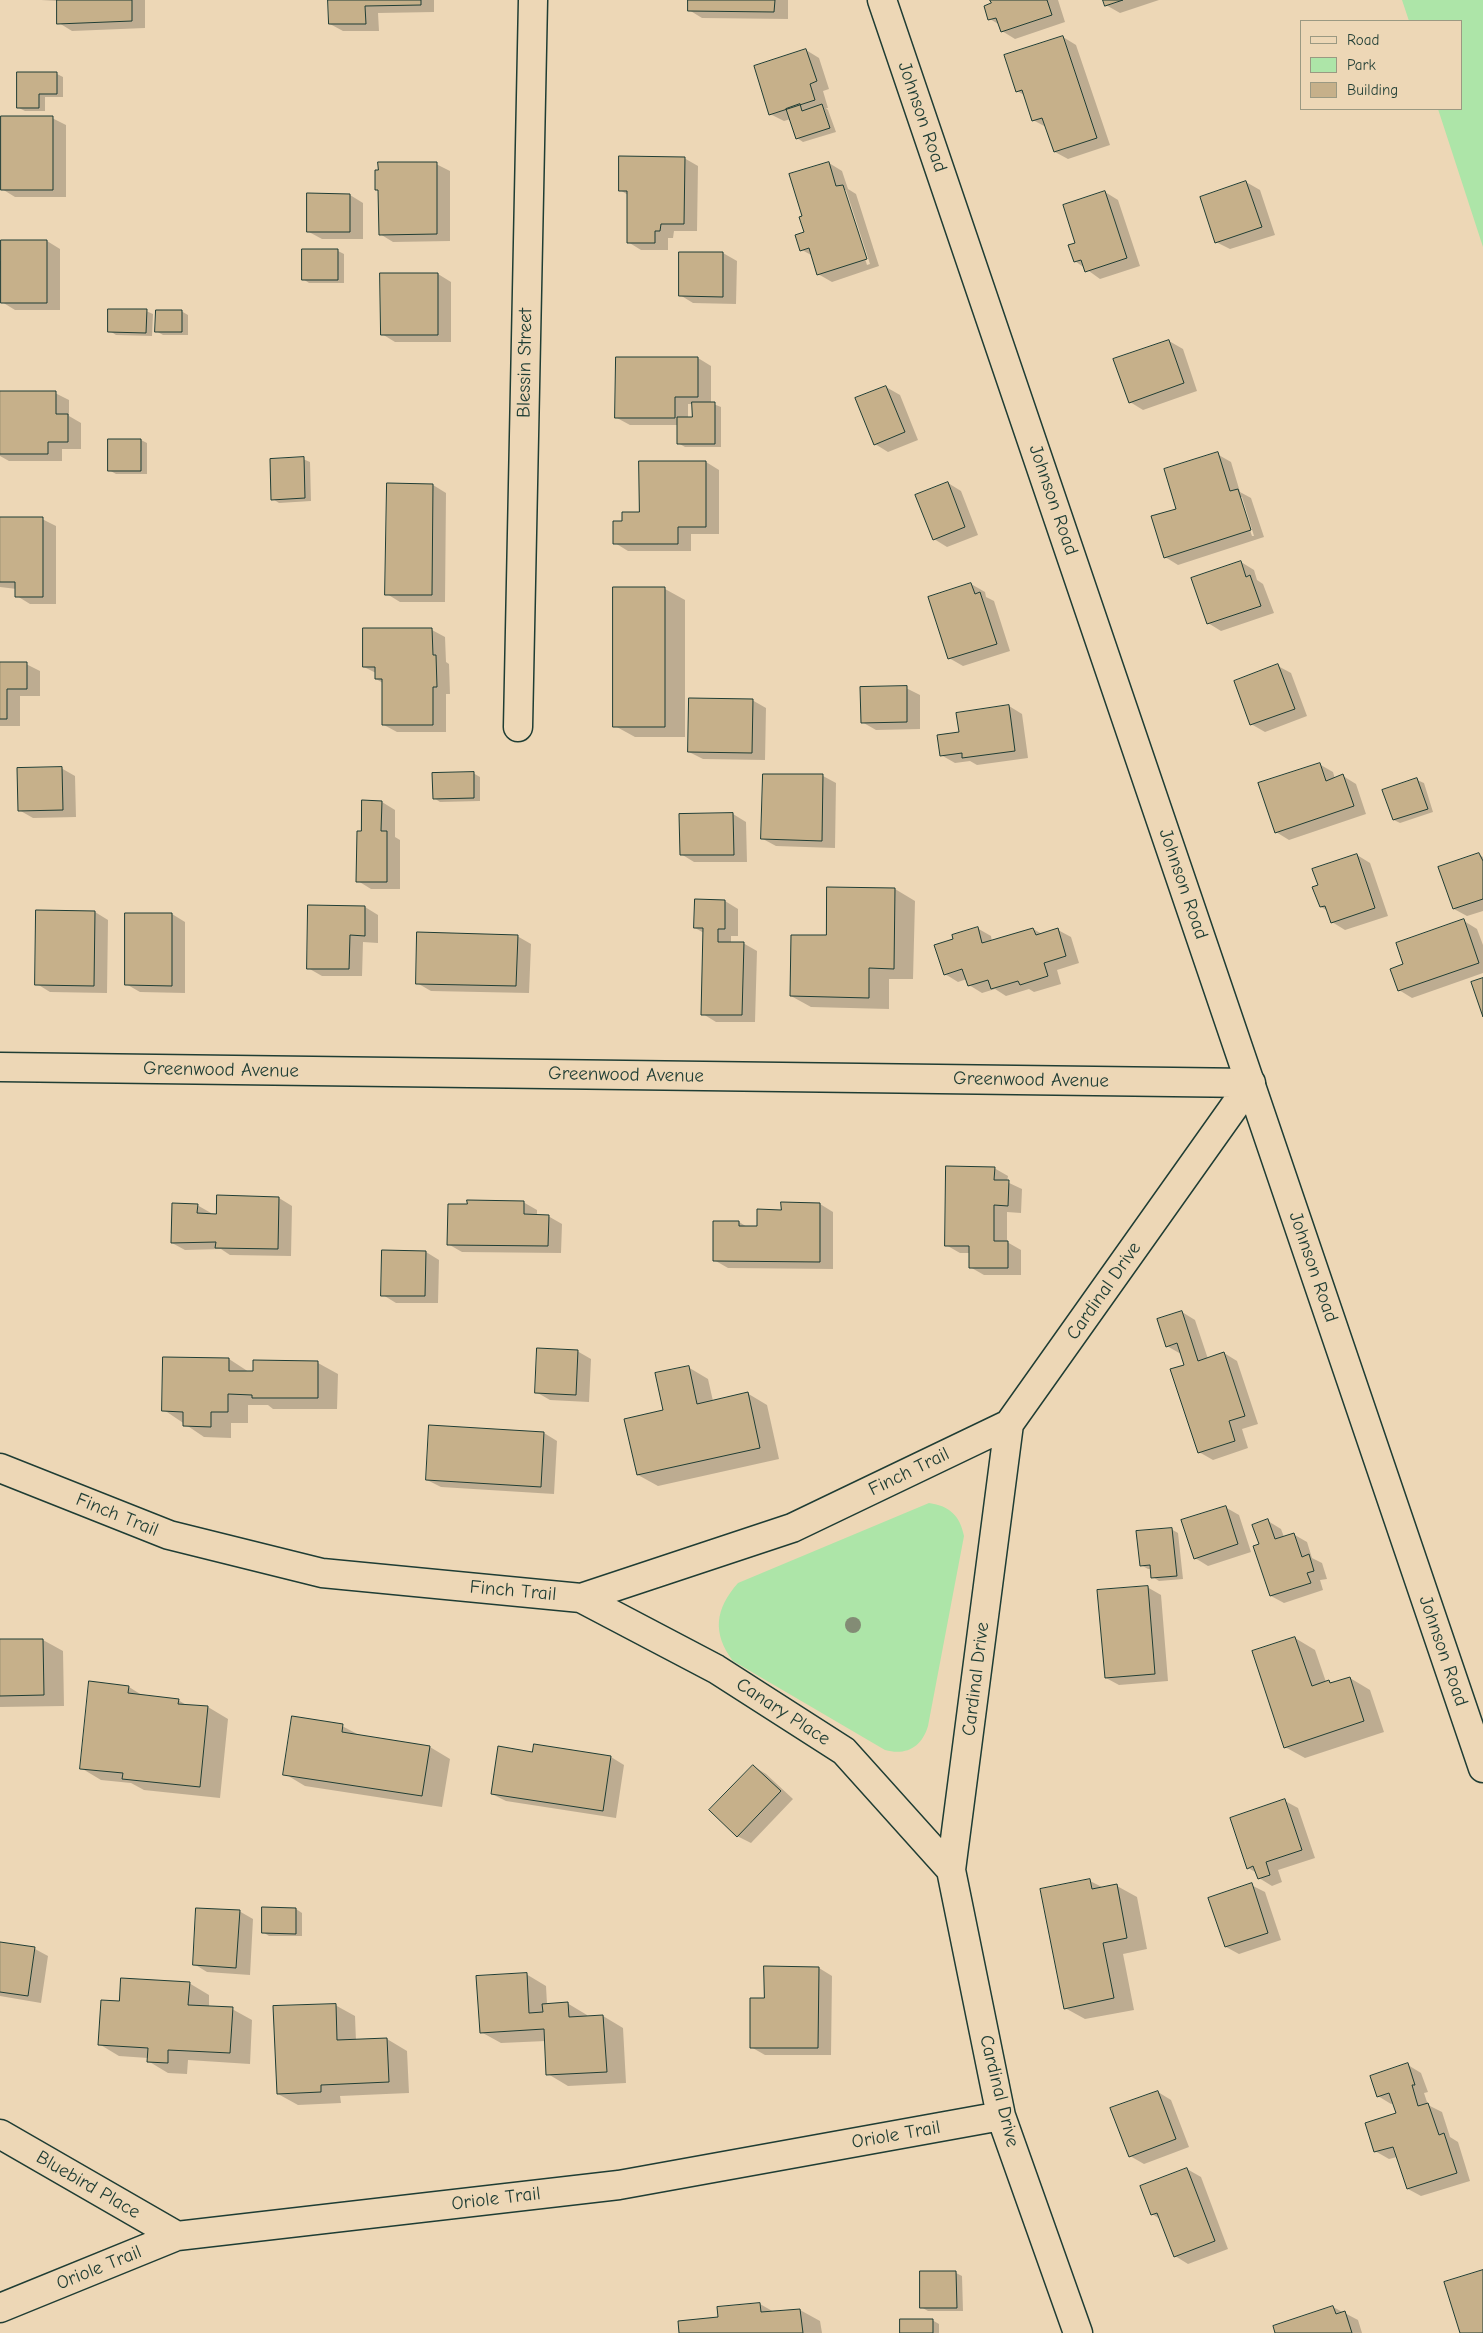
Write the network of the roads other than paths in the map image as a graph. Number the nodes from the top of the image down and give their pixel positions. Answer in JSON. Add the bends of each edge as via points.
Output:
{"nodes":[{"id":1,"x":533,"y":0,"type":"edge"},
{"id":2,"x":882,"y":0,"type":"edge"},
{"id":3,"x":518,"y":727,"type":"dead end"},
{"id":4,"x":0,"y":1067,"type":"edge"},
{"id":5,"x":1251,"y":1083,"type":"junction"},
{"id":6,"x":1009,"y":1424,"type":"junction"},
{"id":7,"x":0,"y":1468,"type":"edge"},
{"id":8,"x":581,"y":1598,"type":"junction"},
{"id":9,"x":1483,"y":1768,"type":"edge"},
{"id":10,"x":951,"y":1870,"type":"junction"},
{"id":11,"x":1001,"y":2116,"type":"junction"},
{"id":12,"x":0,"y":2134,"type":"edge"},
{"id":13,"x":177,"y":2236,"type":"junction"},
{"id":14,"x":0,"y":2308,"type":"edge"},
{"id":15,"x":1078,"y":2333,"type":"edge"}],
"edges":[{"from":1,"to":3,"type":"street","name":"Blessin Street"},
{"from":2,"to":5,"type":"street","name":"Johnson Road"},
{"from":4,"to":5,"type":"street","name":"Greenwood Avenue"},
{"from":5,"to":6,"type":"street","name":"Cardinal Drive"},
{"from":5,"to":9,"type":"street","name":"Johnson Road"},
{"from":6,"to":8,"type":"street","name":"Finch Trail","via":[[792,1528]]},
{"from":6,"to":10,"type":"street","name":"Cardinal Drive"},
{"from":7,"to":8,"type":"street","name":"Finch Trail","via":[[169,1535],[322,1573]]},
{"from":8,"to":10,"type":"street","name":"Canary Place","via":[[716,1669],[844,1751]]},
{"from":10,"to":11,"type":"street","name":"Cardinal Drive"},
{"from":11,"to":13,"type":"street","name":"Oriole Trail","via":[[619,2185]]},
{"from":11,"to":15,"type":"street","name":"Cardinal Drive"},
{"from":12,"to":13,"type":"street","name":"Bluebird Place"},
{"from":13,"to":14,"type":"street","name":"Oriole Trail"}]}
